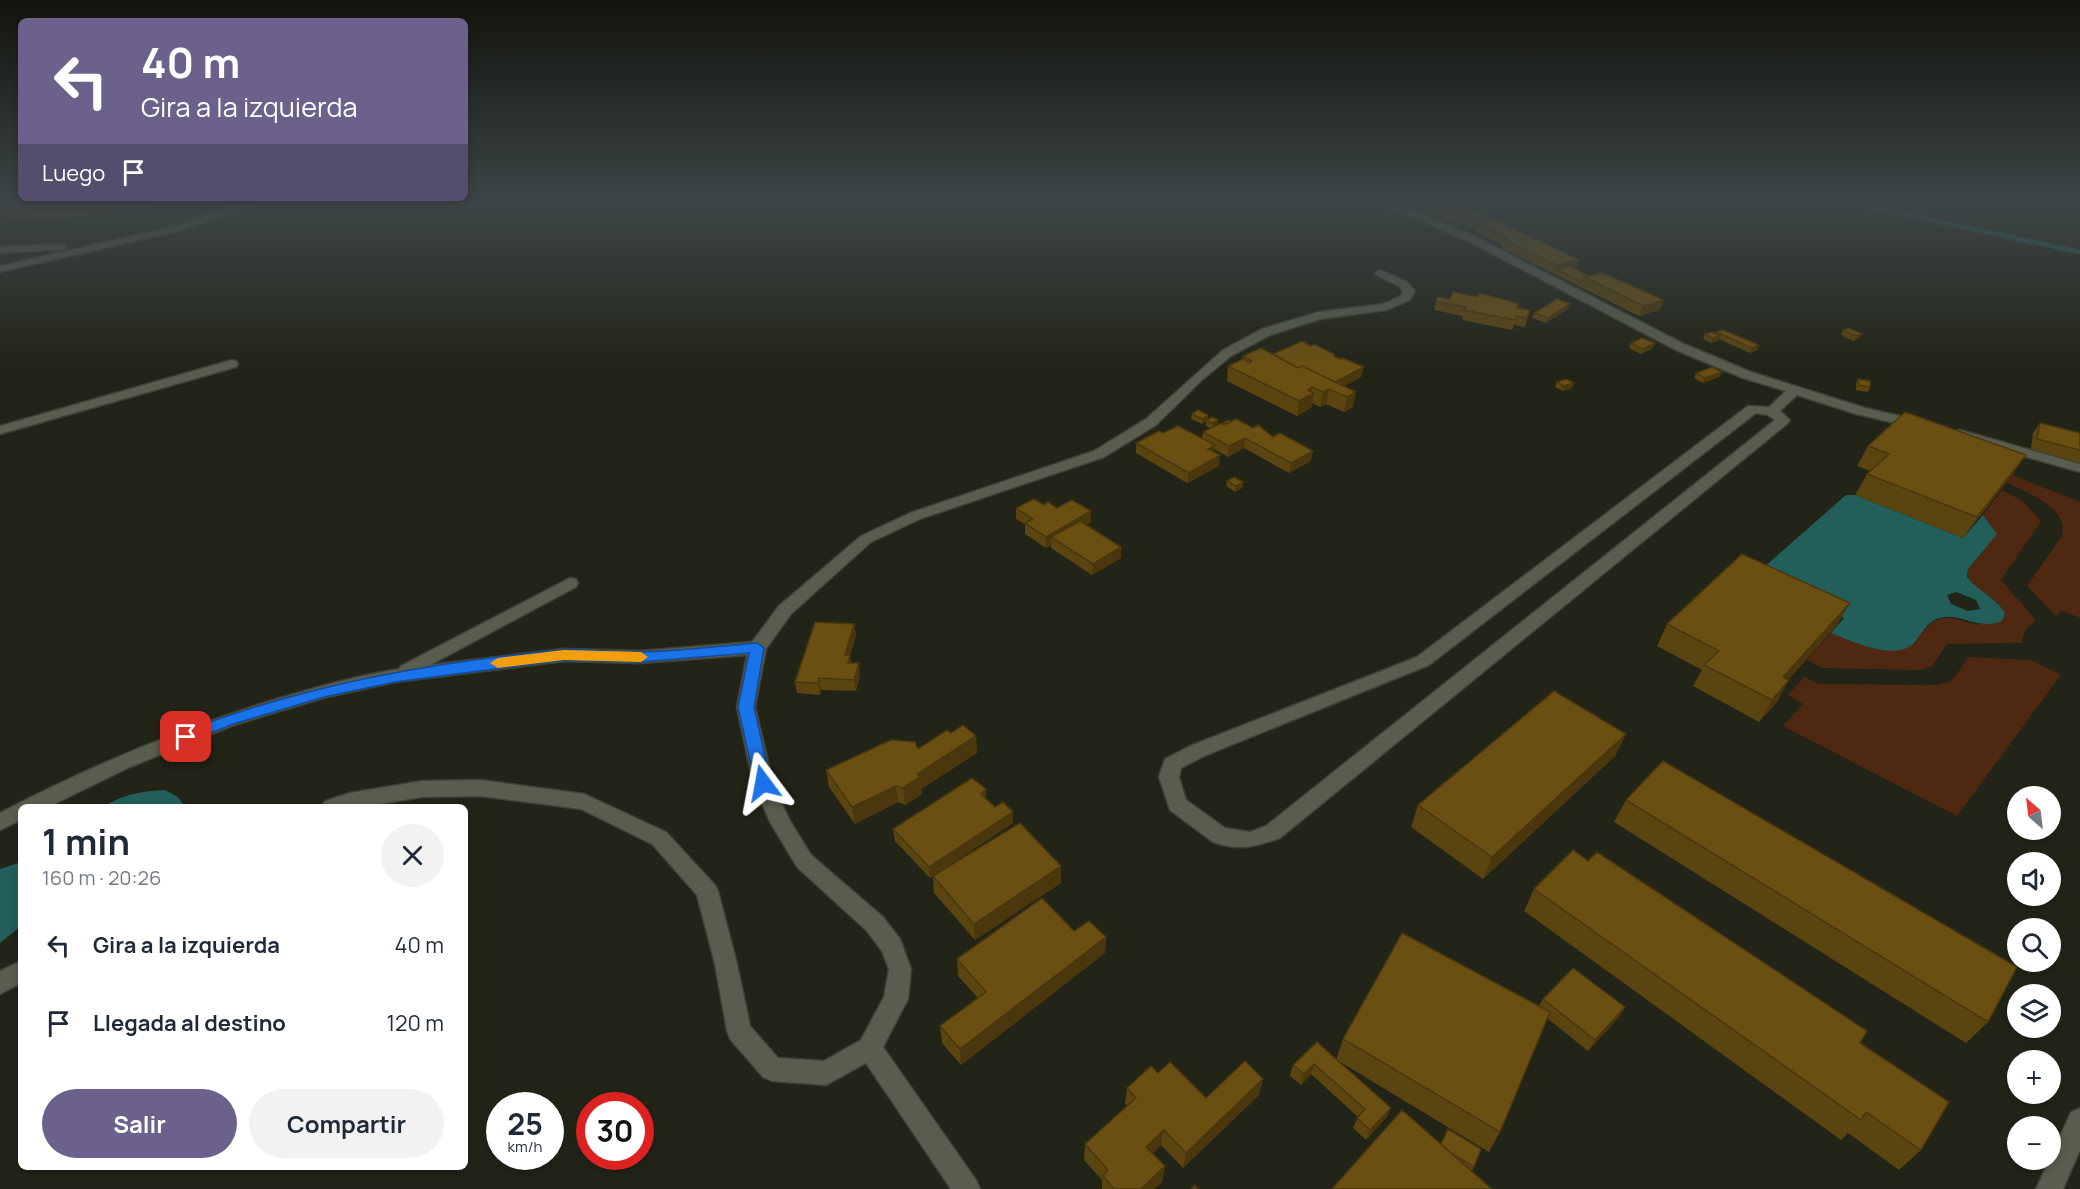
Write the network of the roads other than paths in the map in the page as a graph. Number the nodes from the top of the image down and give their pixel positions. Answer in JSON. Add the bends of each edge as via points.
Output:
{"nodes":[{"id":1,"x":51,"y":257,"type":"edge"},
{"id":2,"x":1509,"y":257,"type":"edge"},
{"id":3,"x":0,"y":269,"type":"edge"},
{"id":4,"x":1380,"y":273,"type":"dead end"},
{"id":5,"x":232,"y":364,"type":"dead end"},
{"id":6,"x":1795,"y":390,"type":"junction"},
{"id":7,"x":1772,"y":411,"type":"junction"},
{"id":8,"x":1926,"y":426,"type":"edge"},
{"id":9,"x":0,"y":430,"type":"edge"},
{"id":10,"x":1945,"y":430,"type":"edge"},
{"id":11,"x":2080,"y":468,"type":"edge"},
{"id":12,"x":570,"y":583,"type":"dead end"},
{"id":13,"x":757,"y":648,"type":"junction"},
{"id":14,"x":395,"y":676,"type":"junction"},
{"id":15,"x":35,"y":804,"type":"edge"},
{"id":16,"x":341,"y":804,"type":"edge"},
{"id":17,"x":18,"y":813,"type":"edge"},
{"id":18,"x":0,"y":822,"type":"edge"},
{"id":19,"x":18,"y":973,"type":"edge"},
{"id":20,"x":0,"y":982,"type":"edge"},
{"id":21,"x":870,"y":1048,"type":"junction"},
{"id":22,"x":2080,"y":1121,"type":"edge"},
{"id":23,"x":967,"y":1189,"type":"edge"},
{"id":24,"x":2049,"y":1189,"type":"edge"}],
"edges":[{"from":1,"to":3,"type":"street"},
{"from":2,"to":6,"type":"street","via":[[1680,347]]},
{"from":4,"to":13,"type":"street","via":[[1403,284],[1409,291],[1406,298],[1386,307],[1319,316],[1266,332],[1227,353],[1151,422],[1099,454],[925,512],[866,538],[785,610]]},
{"from":5,"to":9,"type":"street"},
{"from":6,"to":7,"type":"street"},
{"from":6,"to":8,"type":"street"},
{"from":7,"to":7,"type":"street","via":[[1753,409],[1423,661],[1172,764],[1170,777],[1177,804],[1220,836],[1250,840],[1273,832],[1783,420]]},
{"from":10,"to":11,"type":"street"},
{"from":12,"to":14,"type":"street"},
{"from":13,"to":14,"type":"street","via":[[640,657],[564,655]]},
{"from":13,"to":21,"type":"street","via":[[746,707],[771,803],[804,861],[875,924],[892,946],[900,969],[896,999]]},
{"from":14,"to":15,"type":"street","via":[[228,720],[123,762]]},
{"from":16,"to":21,"type":"street","via":[[422,789],[480,788],[584,802],[659,838],[707,891],[739,1031],[772,1069],[826,1072]]},
{"from":17,"to":18,"type":"street"},
{"from":19,"to":20,"type":"street"},
{"from":21,"to":23,"type":"street"},
{"from":22,"to":24,"type":"street"}]}
